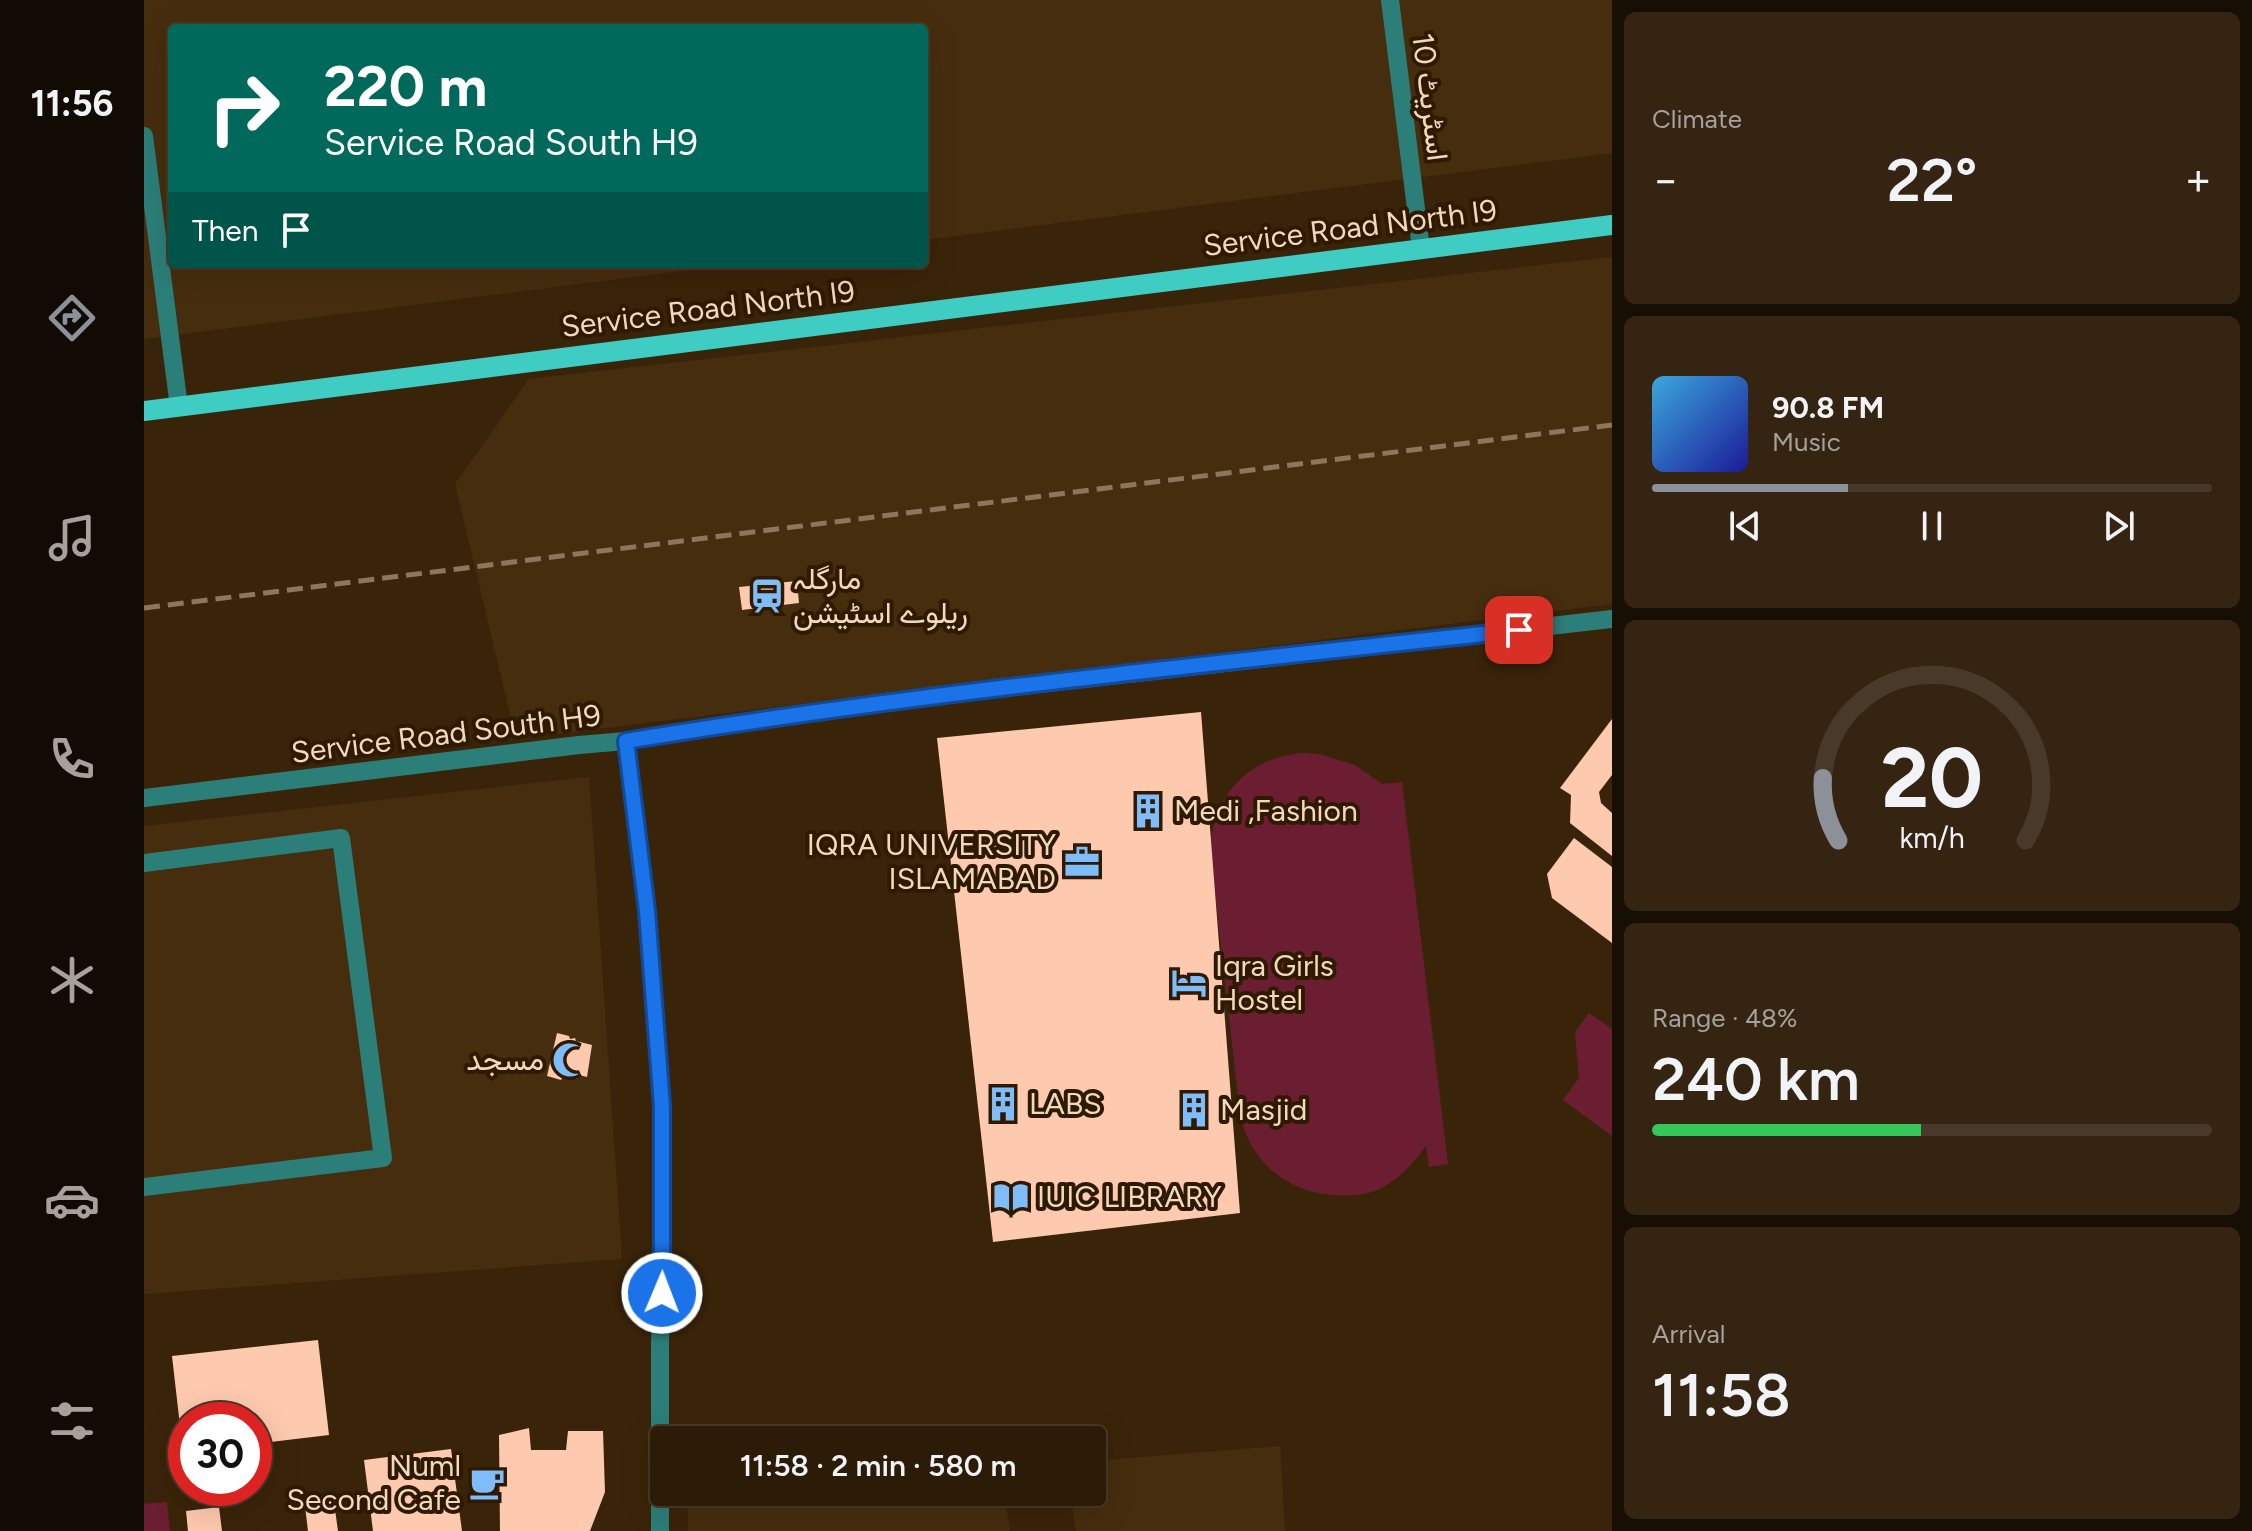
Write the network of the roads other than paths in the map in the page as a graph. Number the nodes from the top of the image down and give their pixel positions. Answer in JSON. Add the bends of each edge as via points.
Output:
{"nodes":[{"id":1,"x":1390,"y":0,"type":"edge"},
{"id":2,"x":144,"y":136,"type":"edge"},
{"id":3,"x":146,"y":170,"type":"edge"},
{"id":4,"x":1612,"y":225,"type":"edge"},
{"id":5,"x":1421,"y":249,"type":"junction"},
{"id":6,"x":179,"y":407,"type":"junction"},
{"id":7,"x":144,"y":411,"type":"edge"},
{"id":8,"x":1612,"y":619,"type":"edge"},
{"id":9,"x":626,"y":741,"type":"junction"},
{"id":10,"x":144,"y":798,"type":"edge"},
{"id":11,"x":144,"y":863,"type":"edge"},
{"id":12,"x":144,"y":1187,"type":"edge"},
{"id":13,"x":660,"y":1531,"type":"edge"}],
"edges":[{"from":1,"to":5,"type":"street","name":"اسٹریٹ 10"},
{"from":2,"to":3,"type":"street"},
{"from":3,"to":6,"type":"street"},
{"from":4,"to":5,"type":"main road","name":"Service Road North I9"},
{"from":5,"to":6,"type":"main road","name":"Service Road North I9"},
{"from":6,"to":7,"type":"main road","name":"Service Road North I9"},
{"from":8,"to":9,"type":"street","name":"Service Road South H9","via":[[967,692]]},
{"from":9,"to":10,"type":"street","name":"Service Road South H9"},
{"from":9,"to":13,"type":"street","via":[[647,911],[662,1106]]},
{"from":11,"to":12,"type":"street","via":[[341,838],[383,1158]]}]}
